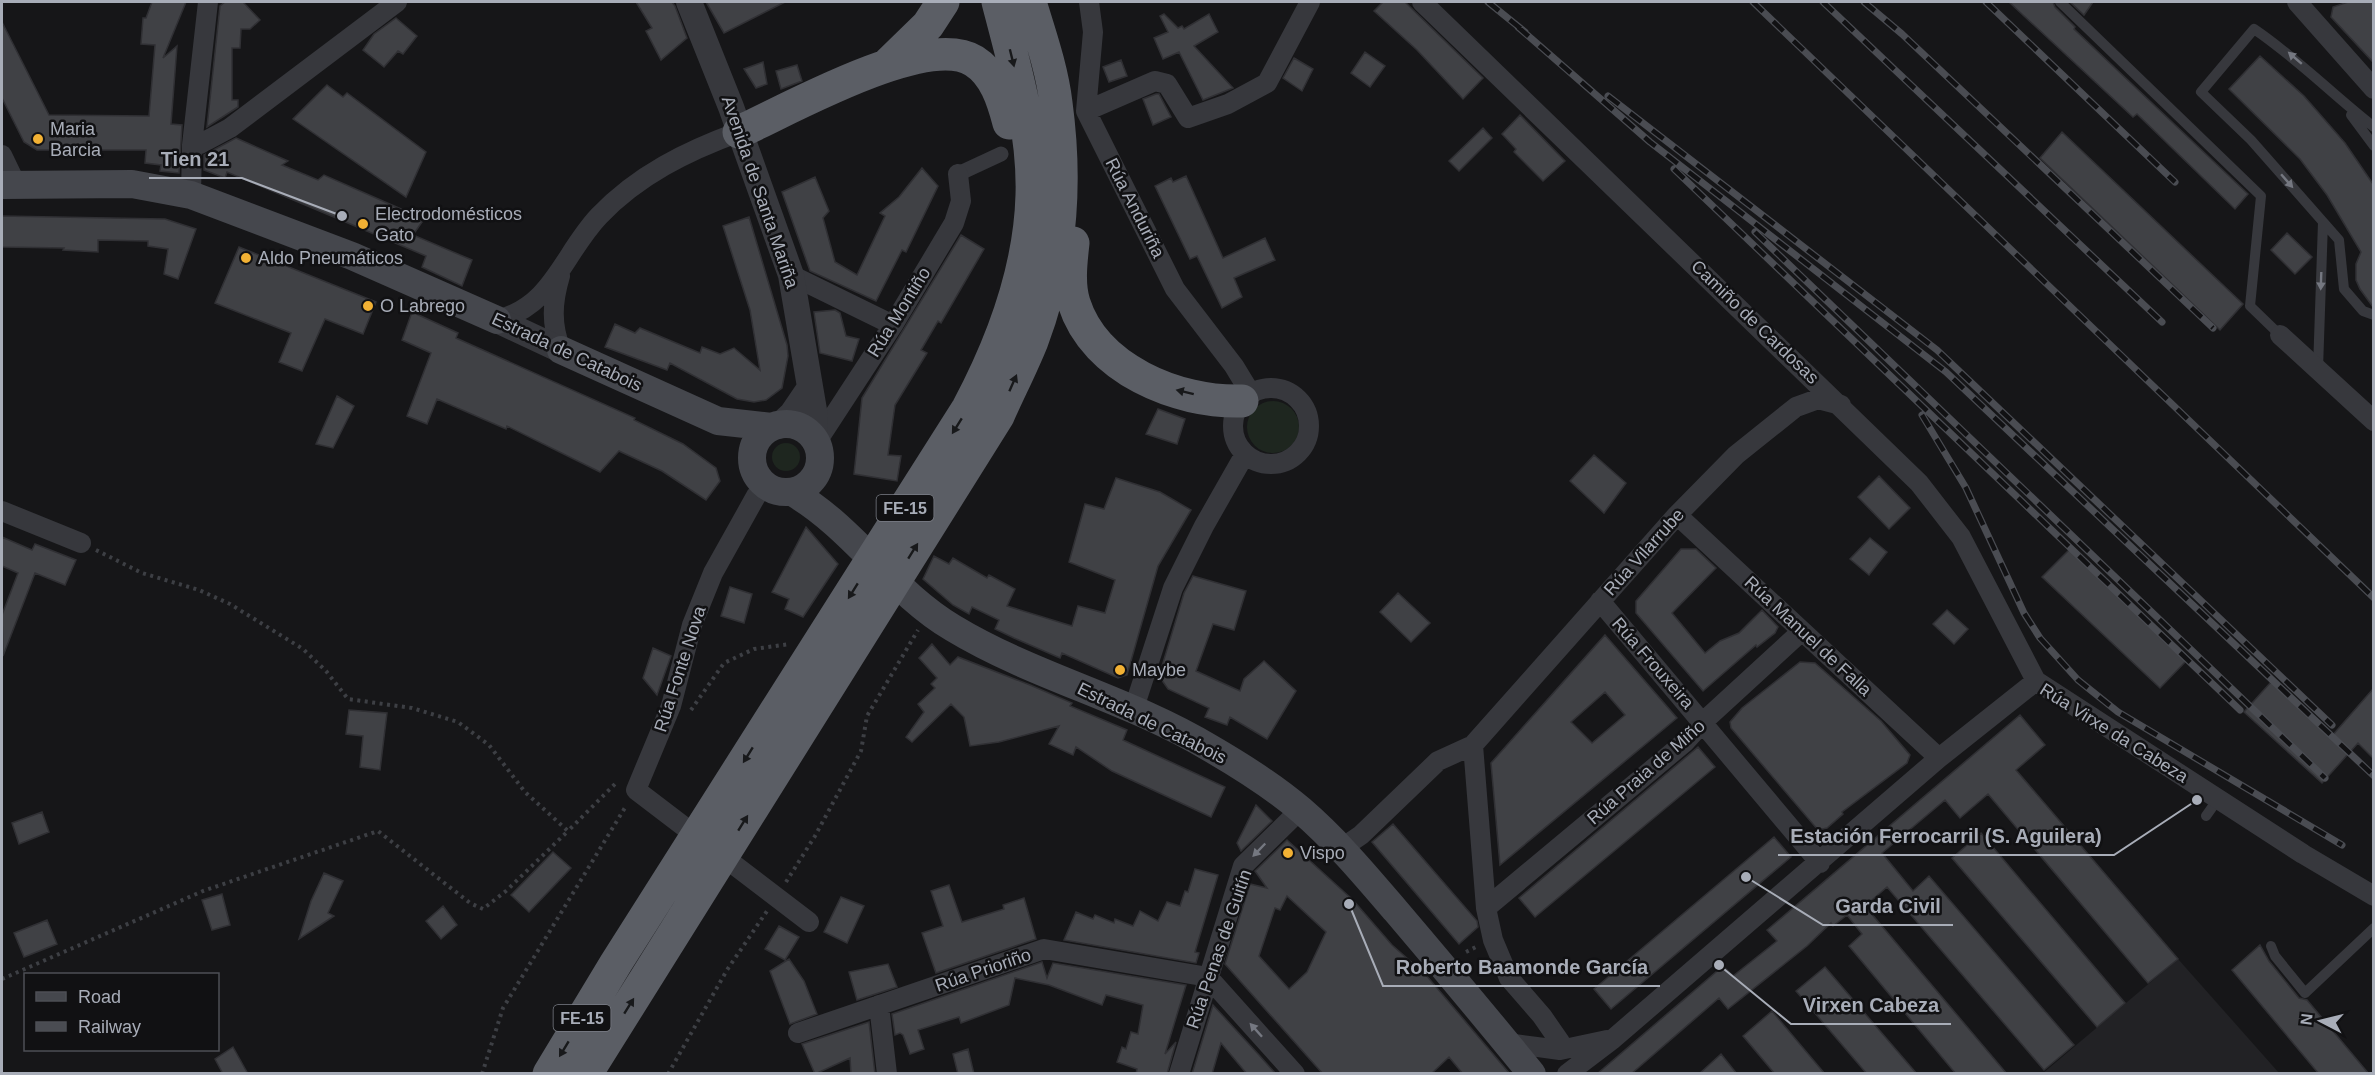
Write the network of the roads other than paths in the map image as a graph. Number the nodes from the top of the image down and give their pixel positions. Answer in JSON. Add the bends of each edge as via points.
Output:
{"nodes":[{"id":1,"x":208,"y":2,"type":"edge"},
{"id":2,"x":397,"y":2,"type":"edge"},
{"id":3,"x":689,"y":2,"type":"edge"},
{"id":4,"x":943,"y":2,"type":"edge"},
{"id":5,"x":998,"y":2,"type":"edge"},
{"id":6,"x":1030,"y":2,"type":"edge"},
{"id":7,"x":1038,"y":2,"type":"edge"},
{"id":8,"x":1089,"y":2,"type":"edge"},
{"id":9,"x":1310,"y":2,"type":"edge"},
{"id":10,"x":1422,"y":2,"type":"edge"},
{"id":11,"x":2060,"y":2,"type":"edge"},
{"id":12,"x":2303,"y":3,"type":"edge"},
{"id":13,"x":888,"y":64,"type":"junction"},
{"id":14,"x":2373,"y":89,"type":"edge"},
{"id":15,"x":2337,"y":98,"type":"junction"},
{"id":16,"x":1086,"y":111,"type":"junction"},
{"id":17,"x":2373,"y":127,"type":"edge"},
{"id":18,"x":739,"y":132,"type":"junction"},
{"id":19,"x":192,"y":145,"type":"junction"},
{"id":20,"x":2373,"y":146,"type":"edge"},
{"id":21,"x":1001,"y":153,"type":"dead end"},
{"id":22,"x":2,"y":155,"type":"edge"},
{"id":23,"x":957,"y":174,"type":"joint"},
{"id":24,"x":9,"y":185,"type":"edge"},
{"id":25,"x":191,"y":195,"type":"junction"},
{"id":26,"x":2323,"y":222,"type":"junction"},
{"id":27,"x":562,"y":268,"type":"junction"},
{"id":28,"x":791,"y":274,"type":"junction"},
{"id":29,"x":2373,"y":315,"type":"edge"},
{"id":30,"x":497,"y":320,"type":"junction"},
{"id":31,"x":893,"y":325,"type":"junction"},
{"id":32,"x":2280,"y":334,"type":"joint"},
{"id":33,"x":561,"y":350,"type":"junction"},
{"id":34,"x":2318,"y":369,"type":"junction"},
{"id":35,"x":982,"y":383,"type":"junction"},
{"id":36,"x":809,"y":388,"type":"junction"},
{"id":37,"x":1246,"y":398,"type":"junction"},
{"id":38,"x":1841,"y":405,"type":"junction"},
{"id":39,"x":718,"y":421,"type":"junction"},
{"id":40,"x":2373,"y":421,"type":"edge"},
{"id":41,"x":775,"y":426,"type":"junction"},
{"id":42,"x":815,"y":442,"type":"junction"},
{"id":43,"x":1245,"y":454,"type":"junction"},
{"id":44,"x":758,"y":474,"type":"junction"},
{"id":45,"x":803,"y":484,"type":"junction"},
{"id":46,"x":2,"y":511,"type":"edge"},
{"id":47,"x":1677,"y":515,"type":"junction"},
{"id":48,"x":81,"y":543,"type":"road end"},
{"id":49,"x":1600,"y":602,"type":"junction"},
{"id":50,"x":1802,"y":631,"type":"junction"},
{"id":51,"x":2036,"y":681,"type":"junction"},
{"id":52,"x":1133,"y":711,"type":"junction"},
{"id":53,"x":1704,"y":721,"type":"junction"},
{"id":54,"x":1473,"y":745,"type":"junction"},
{"id":55,"x":1939,"y":758,"type":"junction"},
{"id":56,"x":2217,"y":799,"type":"junction"},
{"id":57,"x":1301,"y":809,"type":"junction"},
{"id":58,"x":2206,"y":816,"type":"dead end"},
{"id":59,"x":1342,"y":848,"type":"junction"},
{"id":60,"x":1820,"y":863,"type":"junction"},
{"id":61,"x":2373,"y":896,"type":"edge"},
{"id":62,"x":1486,"y":908,"type":"junction"},
{"id":63,"x":809,"y":922,"type":"dead end"},
{"id":64,"x":2373,"y":928,"type":"edge"},
{"id":65,"x":2271,"y":946,"type":"dead end"},
{"id":66,"x":1208,"y":977,"type":"junction"},
{"id":67,"x":879,"y":1005,"type":"junction"},
{"id":68,"x":798,"y":1033,"type":"dead end"},
{"id":69,"x":1613,"y":1039,"type":"junction"},
{"id":70,"x":1507,"y":1043,"type":"junction"},
{"id":71,"x":1560,"y":1050,"type":"junction"},
{"id":72,"x":549,"y":1074,"type":"edge"},
{"id":73,"x":586,"y":1074,"type":"edge"},
{"id":74,"x":887,"y":1074,"type":"edge"},
{"id":75,"x":1179,"y":1074,"type":"edge"},
{"id":76,"x":1295,"y":1074,"type":"edge"},
{"id":77,"x":1532,"y":1074,"type":"edge"},
{"id":78,"x":1567,"y":1074,"type":"edge"}],
"edges":[{"from":1,"to":19,"type":"street"},
{"from":2,"to":19,"type":"street","via":[[230,128]]},
{"from":3,"to":18,"type":"street","name":"Avenida de Santa Mariña"},
{"from":4,"to":13,"type":"highway","via":[[928,25]]},
{"from":5,"to":35,"type":"highway","number":"FE-15","one_way":true,"via":[[1024,108],[1032,195],[1016,292]]},
{"from":73,"to":6,"type":"highway","number":"FE-15","one_way":true,"via":[[998,416],[1032,341],[1050,280],[1062,200],[1056,102]]},
{"from":37,"to":7,"type":"highway","one_way":true,"via":[[1214,400],[1130,373],[1087,330],[1073,302],[1071,281],[1076,208],[1072,136],[1055,52]]},
{"from":8,"to":16,"type":"street","via":[[1093,32]]},
{"from":9,"to":16,"type":"street","via":[[1267,83],[1228,104],[1188,118],[1167,84],[1155,81]]},
{"from":10,"to":38,"type":"street","name":"Camiño de Cardosas"},
{"from":11,"to":32,"type":"lane","via":[[2262,196],[2250,306]]},
{"from":12,"to":14,"type":"street"},
{"from":13,"to":18,"type":"highway"},
{"from":13,"to":35,"type":"highway","via":[[951,54],[973,60],[1000,92],[1015,162],[1013,245],[987,347]]},
{"from":15,"to":17,"type":"lane"},
{"from":15,"to":20,"type":"lane"},
{"from":15,"to":26,"type":"lane","one_way":true,"via":[[2291,54],[2254,29],[2201,92],[2251,140]]},
{"from":16,"to":37,"type":"street","name":"Rúa Anduriña","via":[[1175,289],[1234,366]]},
{"from":18,"to":27,"type":"street","via":[[678,158],[621,194],[585,232]]},
{"from":18,"to":28,"type":"street","name":"Avenida de Santa Mariña"},
{"from":19,"to":25,"type":"street"},
{"from":21,"to":23,"type":"street"},
{"from":22,"to":24,"type":"street"},
{"from":23,"to":31,"type":"street","name":"Rúa Montiño","via":[[961,201],[954,223]]},
{"from":24,"to":25,"type":"main road","name":"Estrada de Catabois","via":[[132,184]]},
{"from":25,"to":30,"type":"main road","name":"Estrada de Catabois","via":[[352,256]]},
{"from":26,"to":29,"type":"lane","via":[[2339,240],[2344,289],[2363,311]]},
{"from":26,"to":34,"type":"lane","one_way":true},
{"from":27,"to":30,"type":"street","via":[[528,309]]},
{"from":27,"to":33,"type":"street","via":[[553,310]]},
{"from":28,"to":31,"type":"street"},
{"from":28,"to":36,"type":"street","name":"Avenida de Santa Mariña"},
{"from":30,"to":33,"type":"street","name":"Estrada de Catabois"},
{"from":31,"to":42,"type":"street","name":"Rúa Montiño"},
{"from":32,"to":34,"type":"street"},
{"from":33,"to":39,"type":"main road","name":"Estrada de Catabois"},
{"from":34,"to":40,"type":"street"},
{"from":35,"to":72,"type":"highway","number":"FE-15","one_way":true},
{"from":36,"to":41,"type":"street","via":[[792,414]]},
{"from":36,"to":42,"type":"street","name":"Avenida de Santa Mariña"},
{"from":37,"to":43,"type":"street","via":[[1233,423],[1238,446]]},
{"from":37,"to":43,"type":"street","via":[[1274,388],[1287,391],[1306,409],[1309,422],[1303,447],[1282,463],[1256,462]]},
{"from":38,"to":47,"type":"street","name":"Rúa Vilarrube","via":[[1818,399],[1796,407],[1736,455]]},
{"from":38,"to":51,"type":"street","name":"Camiño de Cardosas","via":[[1919,483],[1961,537]]},
{"from":39,"to":41,"type":"main road","name":"Estrada de Catabois"},
{"from":39,"to":44,"type":"main road","name":"Estrada de Catabois"},
{"from":41,"to":42,"type":"main road","via":[[800,427]]},
{"from":41,"to":44,"type":"main road","via":[[760,436],[753,449]]},
{"from":42,"to":45,"type":"main road","via":[[820,462]]},
{"from":43,"to":52,"type":"street","via":[[1173,588]]},
{"from":44,"to":45,"type":"main road","via":[[778,492]]},
{"from":44,"to":63,"type":"street","name":"Rúa Fonte Nova","via":[[756,496],[713,573],[692,625],[671,706],[630,783]]},
{"from":45,"to":52,"type":"main road","name":"Estrada de Catabois","via":[[862,549],[919,602],[982,644]]},
{"from":46,"to":48,"type":"street"},
{"from":47,"to":49,"type":"street","name":"Rúa Vilarrube"},
{"from":47,"to":50,"type":"street","name":"Rúa Manuel de Falla"},
{"from":49,"to":53,"type":"street","name":"Rúa Frouxeira"},
{"from":49,"to":54,"type":"street","name":"Rúa Vilarrube"},
{"from":50,"to":53,"type":"street","name":"Rúa Praia de Miño"},
{"from":50,"to":55,"type":"street","name":"Rúa Manuel de Falla"},
{"from":51,"to":55,"type":"street","name":"Rúa Virxe da Cabeza"},
{"from":51,"to":56,"type":"street","name":"Rúa Virxe da Cabeza"},
{"from":52,"to":57,"type":"main road","name":"Estrada de Catabois","via":[[1207,746]]},
{"from":53,"to":60,"type":"street","name":"Rúa Frouxeira"},
{"from":53,"to":62,"type":"street","name":"Rúa Praia de Miño","via":[[1685,742]]},
{"from":54,"to":59,"type":"street","name":"Rúa Vilarrube","via":[[1438,761],[1361,835]]},
{"from":54,"to":62,"type":"street"},
{"from":55,"to":60,"type":"street","name":"Rúa Virxe da Cabeza"},
{"from":56,"to":58,"type":"lane"},
{"from":56,"to":61,"type":"street","name":"Rúa Virxe da Cabeza"},
{"from":57,"to":59,"type":"main road","name":"Estrada de Catabois"},
{"from":57,"to":66,"type":"street","name":"Rúa Penas de Guitín","one_way":true,"via":[[1243,866]]},
{"from":59,"to":70,"type":"main road","name":"Estrada de Catabois"},
{"from":60,"to":69,"type":"street","name":"Rúa Virxe da Cabeza"},
{"from":62,"to":71,"type":"street","via":[[1493,940],[1509,978],[1542,1016],[1560,1042]]},
{"from":64,"to":65,"type":"lane","via":[[2305,993]]},
{"from":66,"to":67,"type":"street","name":"Rúa Prioriño","via":[[1044,949]]},
{"from":66,"to":75,"type":"street","name":"Rúa Penas de Guitín"},
{"from":76,"to":66,"type":"street","one_way":true},
{"from":67,"to":68,"type":"street","name":"Rúa Prioriño"},
{"from":67,"to":74,"type":"street"},
{"from":69,"to":71,"type":"street"},
{"from":69,"to":78,"type":"street","name":"Rúa Virxe da Cabeza"},
{"from":70,"to":71,"type":"street"},
{"from":70,"to":77,"type":"main road","name":"Estrada de Catabois"}]}
